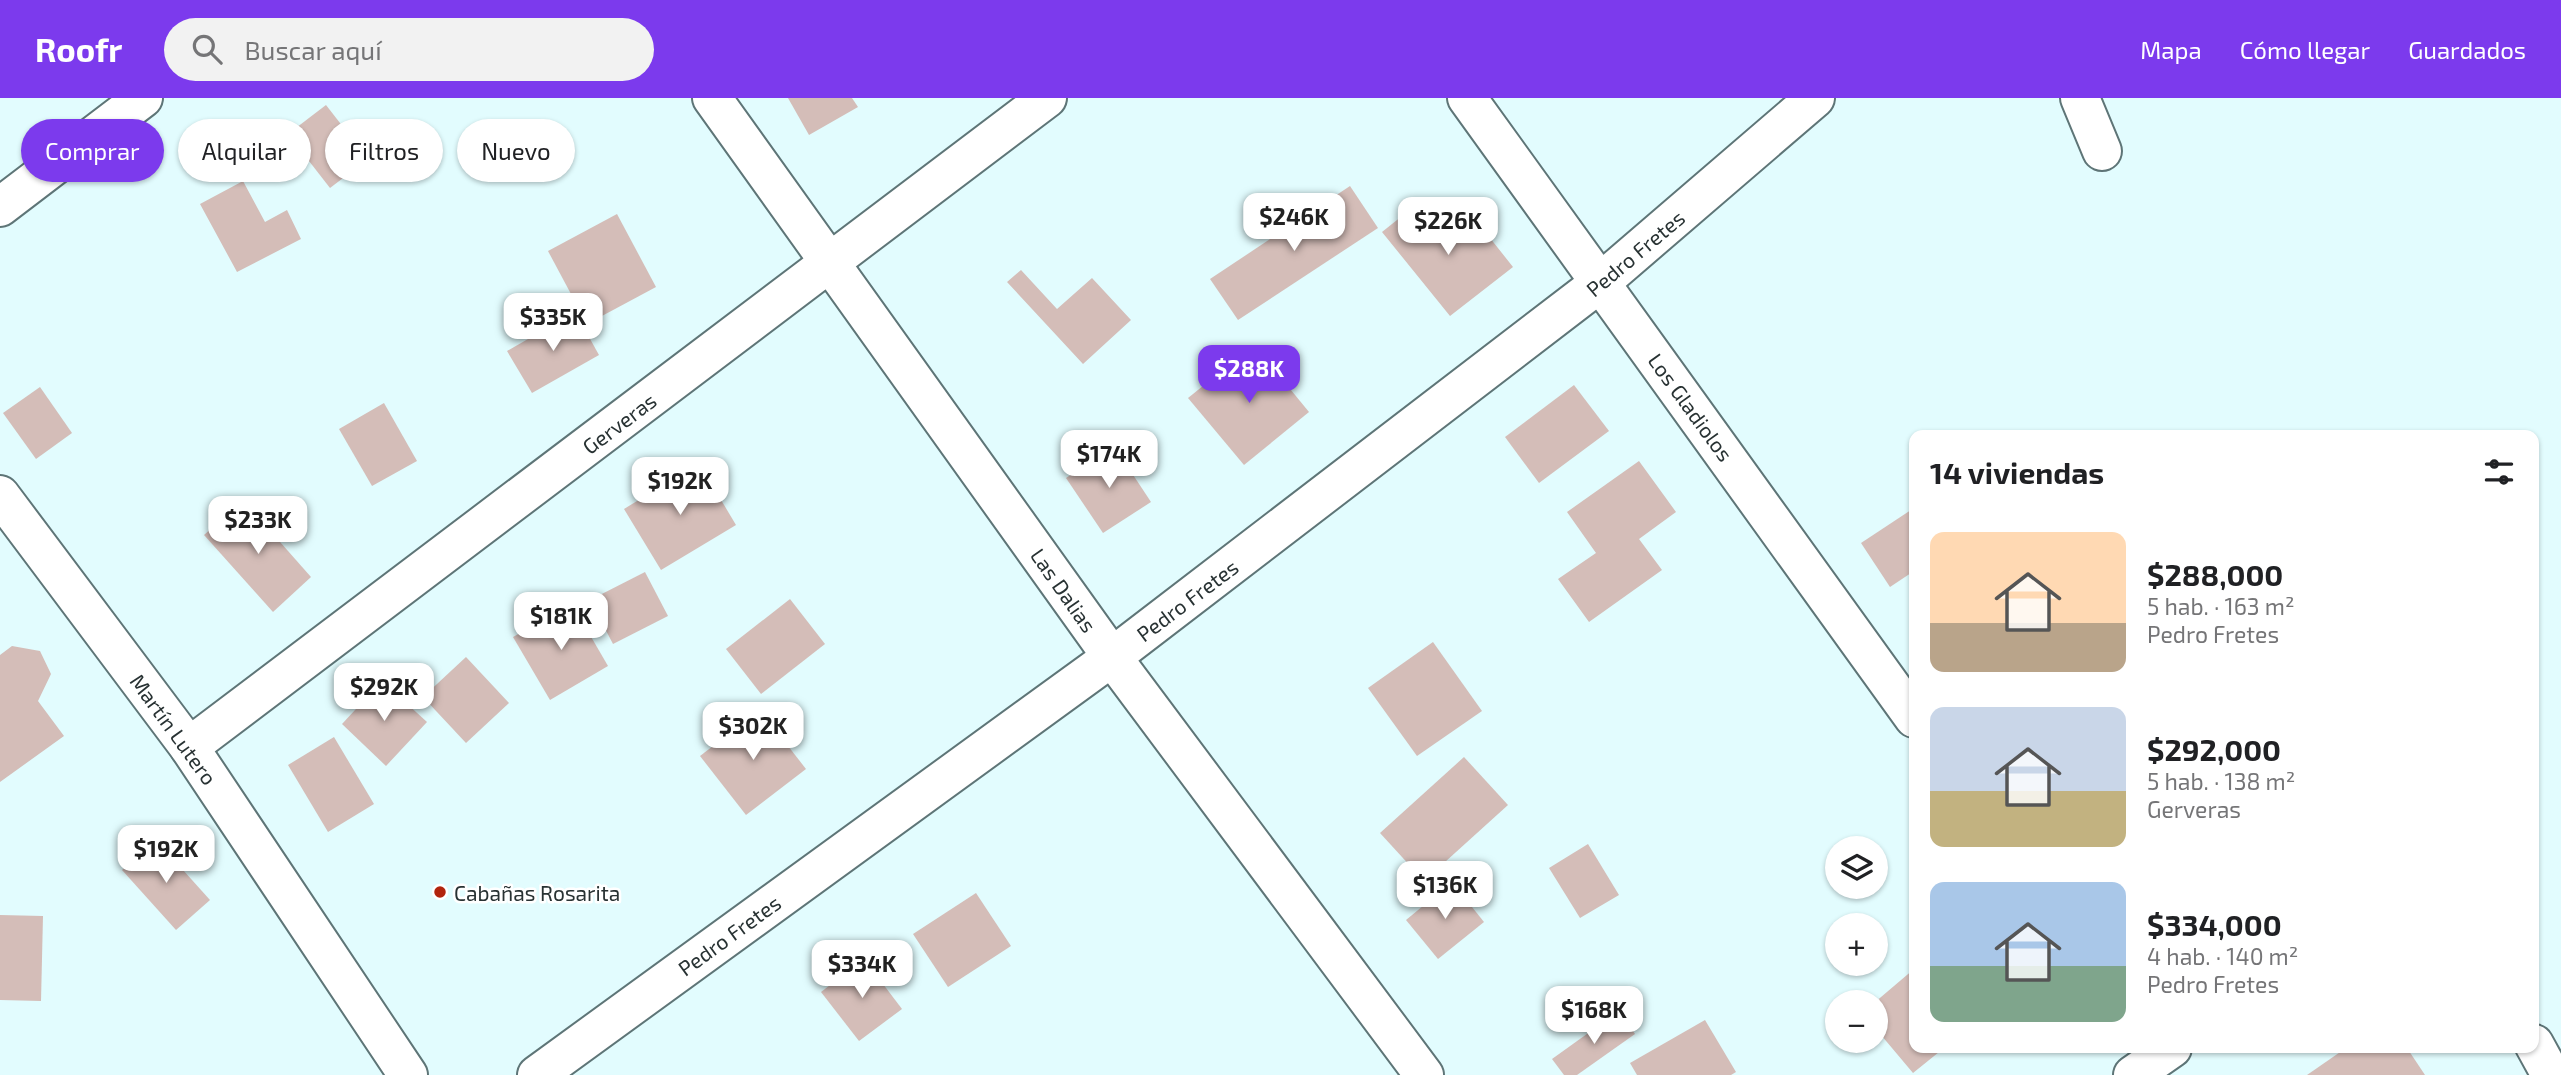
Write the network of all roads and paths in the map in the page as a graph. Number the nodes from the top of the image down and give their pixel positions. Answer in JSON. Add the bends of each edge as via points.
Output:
{"nodes":[{"id":1,"x":143,"y":98,"type":"edge"},
{"id":2,"x":712,"y":98,"type":"edge"},
{"id":3,"x":1046,"y":98,"type":"edge"},
{"id":4,"x":1467,"y":98,"type":"edge"},
{"id":5,"x":1815,"y":98,"type":"edge"},
{"id":6,"x":2080,"y":98,"type":"edge"},
{"id":7,"x":2102,"y":151,"type":"dead end"},
{"id":8,"x":0,"y":207,"type":"edge"},
{"id":9,"x":831,"y":263,"type":"junction"},
{"id":10,"x":1601,"y":282,"type":"junction"},
{"id":11,"x":0,"y":495,"type":"edge"},
{"id":12,"x":1112,"y":657,"type":"junction"},
{"id":13,"x":1909,"y":711,"type":"edge"},
{"id":14,"x":190,"y":747,"type":"junction"},
{"id":15,"x":2539,"y":1053,"type":"edge"},
{"id":16,"x":408,"y":1075,"type":"edge"},
{"id":17,"x":537,"y":1075,"type":"edge"},
{"id":18,"x":1424,"y":1075,"type":"edge"},
{"id":19,"x":2551,"y":1075,"type":"edge"}],
"edges":[{"from":1,"to":8,"type":"street"},
{"from":2,"to":9,"type":"street","name":"Las Dalias"},
{"from":3,"to":9,"type":"street","name":"Gerveras"},
{"from":4,"to":10,"type":"street","name":"Los Gladiolos"},
{"from":5,"to":10,"type":"street","name":"Pedro Fretes"},
{"from":6,"to":7,"type":"street"},
{"from":9,"to":12,"type":"street","name":"Las Dalias"},
{"from":9,"to":14,"type":"street","name":"Gerveras"},
{"from":10,"to":12,"type":"street","name":"Pedro Fretes"},
{"from":10,"to":13,"type":"street","name":"Los Gladiolos"},
{"from":11,"to":14,"type":"street","name":"Martín Lutero"},
{"from":12,"to":17,"type":"street","name":"Pedro Fretes"},
{"from":12,"to":18,"type":"street","name":"Las Dalias"},
{"from":14,"to":16,"type":"street","name":"Martín Lutero"},
{"from":15,"to":19,"type":"street"}]}
